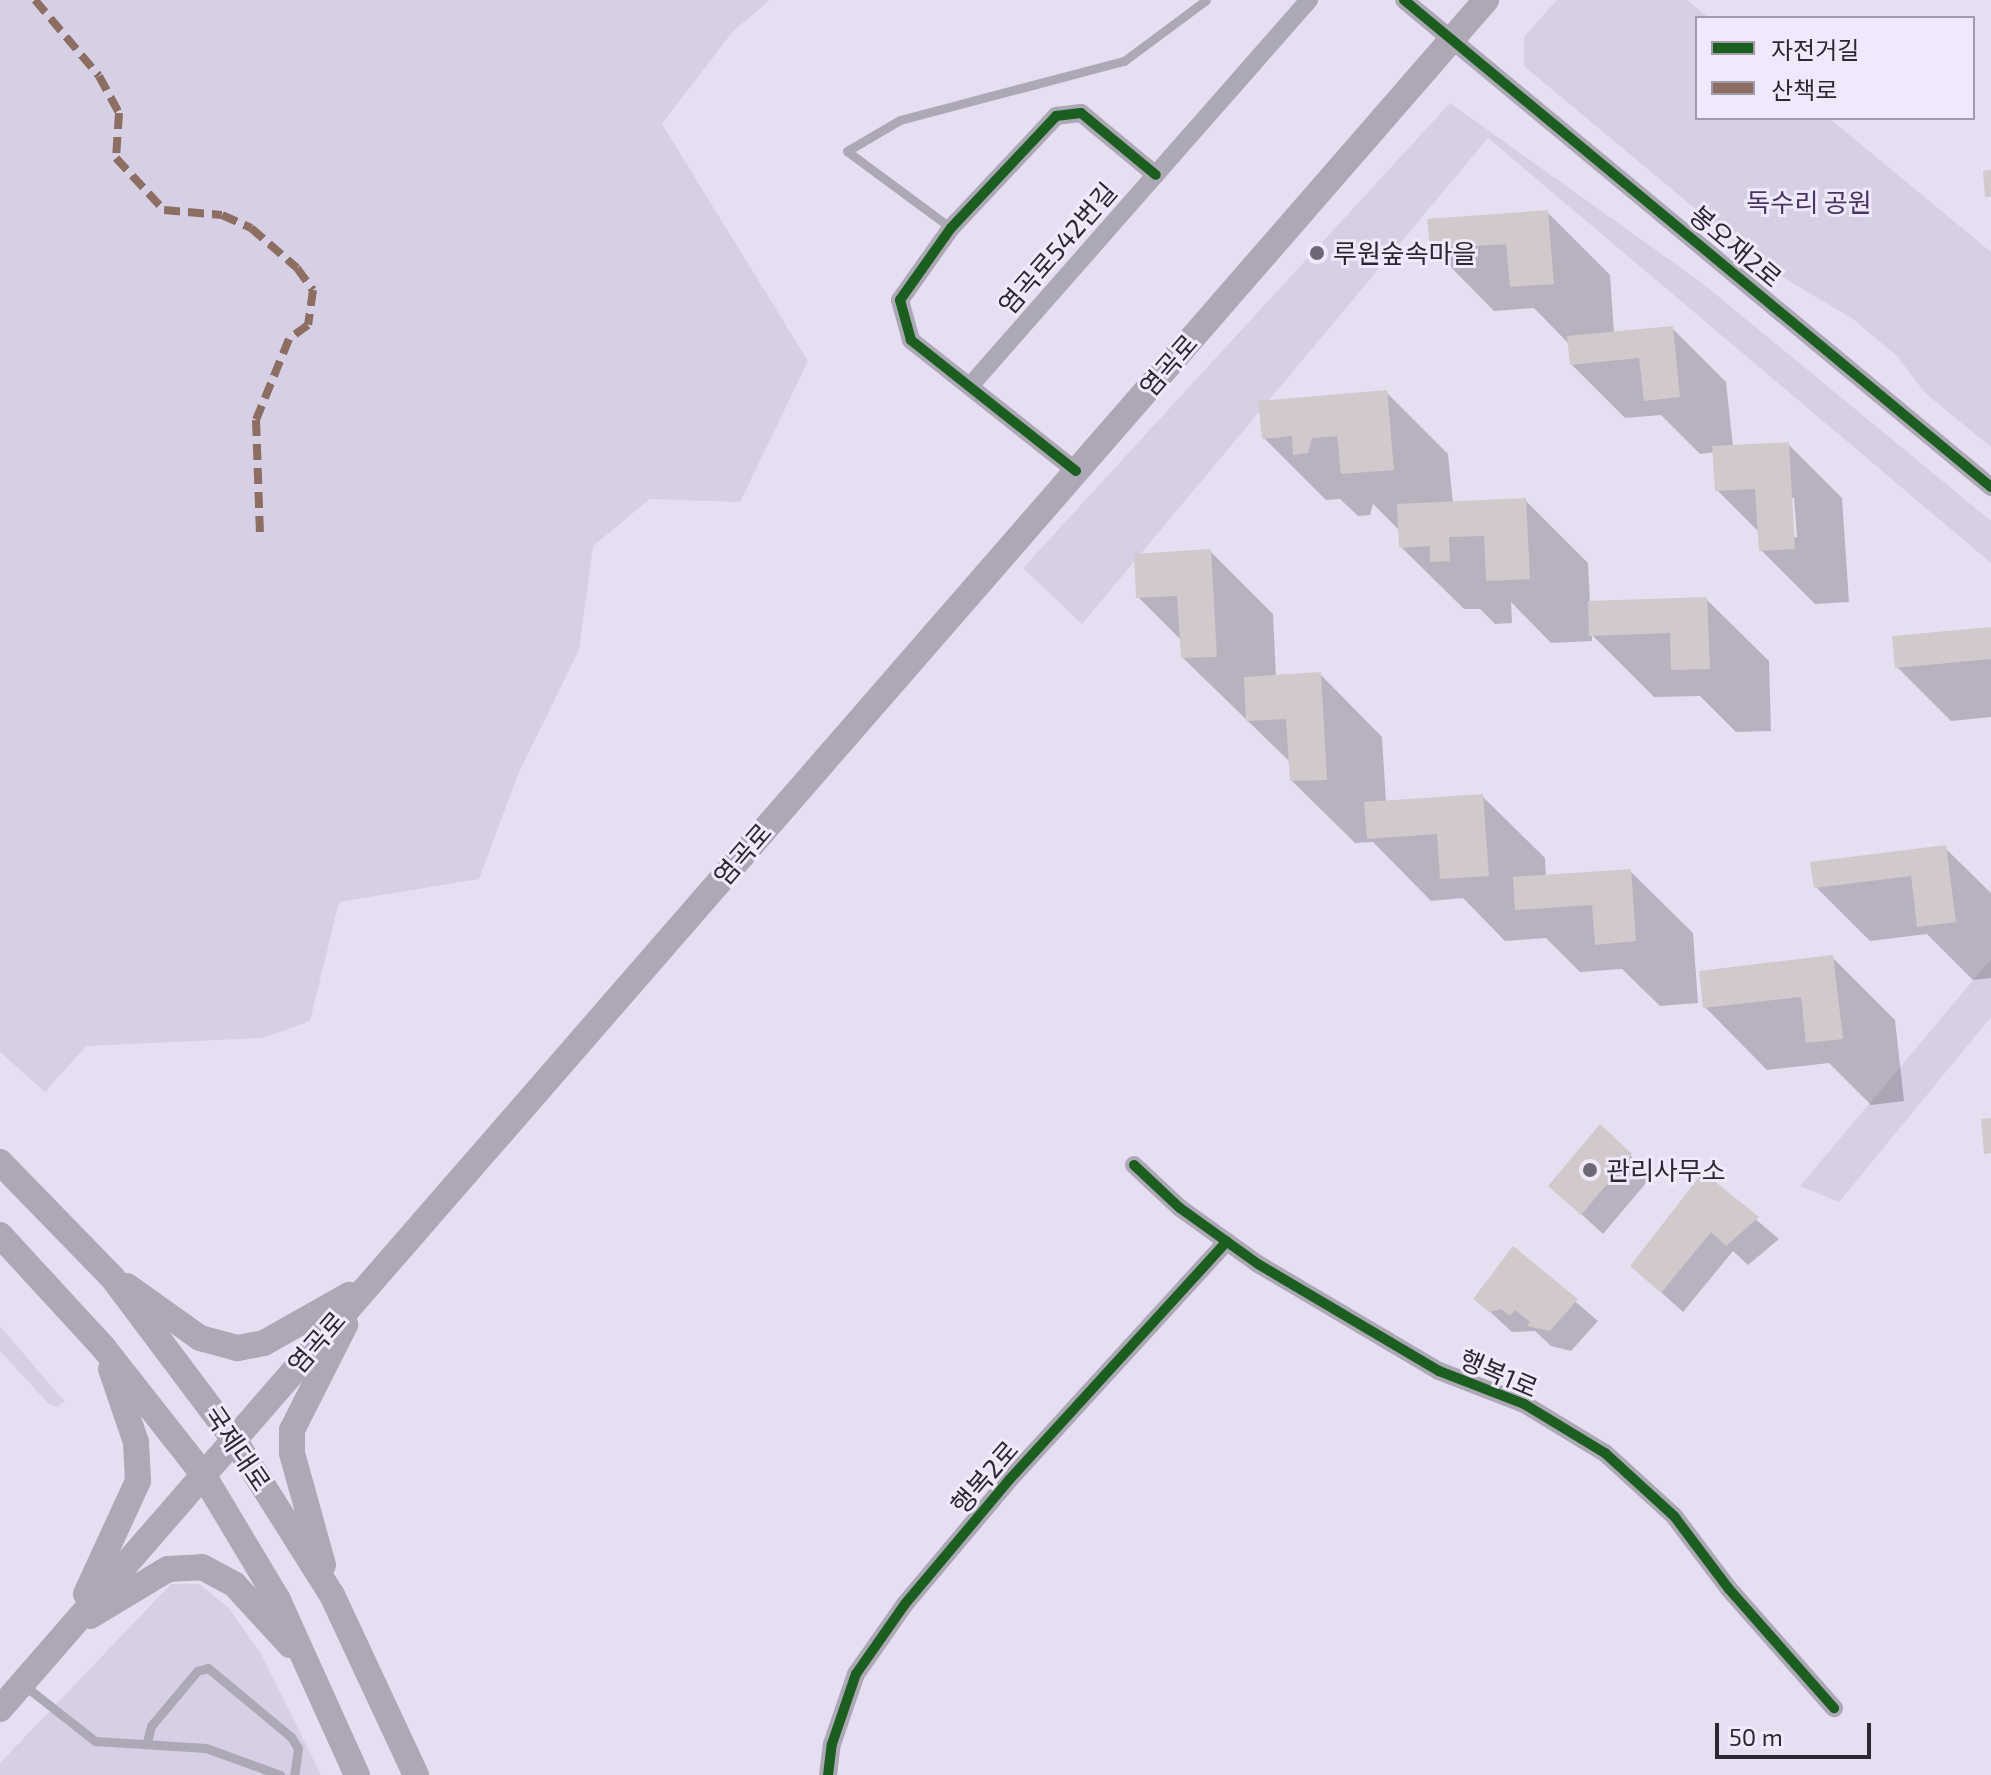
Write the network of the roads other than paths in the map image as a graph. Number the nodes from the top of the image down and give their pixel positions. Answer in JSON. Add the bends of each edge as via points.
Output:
{"nodes":[{"id":1,"x":1206,"y":0,"type":"edge"},
{"id":2,"x":1309,"y":0,"type":"edge"},
{"id":3,"x":1404,"y":0,"type":"edge"},
{"id":4,"x":1486,"y":0,"type":"edge"},
{"id":5,"x":1452,"y":39,"type":"junction"},
{"id":6,"x":1156,"y":175,"type":"junction"},
{"id":7,"x":951,"y":228,"type":"junction"},
{"id":8,"x":970,"y":386,"type":"junction"},
{"id":9,"x":1076,"y":471,"type":"junction"},
{"id":10,"x":1991,"y":487,"type":"edge"},
{"id":11,"x":0,"y":1162,"type":"edge"},
{"id":12,"x":1134,"y":1165,"type":"dead end"},
{"id":13,"x":0,"y":1235,"type":"edge"},
{"id":14,"x":1227,"y":1241,"type":"junction"},
{"id":15,"x":112,"y":1277,"type":"junction"},
{"id":16,"x":366,"y":1286,"type":"junction"},
{"id":17,"x":103,"y":1347,"type":"junction"},
{"id":18,"x":233,"y":1438,"type":"junction"},
{"id":19,"x":202,"y":1473,"type":"junction"},
{"id":20,"x":332,"y":1595,"type":"junction"},
{"id":21,"x":70,"y":1628,"type":"junction"},
{"id":22,"x":306,"y":1662,"type":"junction"},
{"id":23,"x":22,"y":1684,"type":"junction"},
{"id":24,"x":1834,"y":1708,"type":"dead end"},
{"id":25,"x":0,"y":1709,"type":"edge"},
{"id":26,"x":147,"y":1742,"type":"junction"},
{"id":27,"x":280,"y":1775,"type":"edge"},
{"id":28,"x":294,"y":1775,"type":"edge"},
{"id":29,"x":357,"y":1775,"type":"edge"},
{"id":30,"x":416,"y":1775,"type":"edge"},
{"id":31,"x":828,"y":1775,"type":"edge"}],
"edges":[{"from":1,"to":7,"type":"lane","via":[[1124,61],[900,120],[847,151]]},
{"from":2,"to":6,"type":"street","name":"염곡로542번길"},
{"from":3,"to":5,"type":"street"},
{"from":4,"to":5,"type":"main road","name":"염곡로"},
{"from":5,"to":9,"type":"main road","name":"염곡로"},
{"from":5,"to":10,"type":"street","name":"봉오재2로"},
{"from":6,"to":7,"type":"street","via":[[1081,113],[1056,116]]},
{"from":6,"to":8,"type":"street","name":"염곡로542번길"},
{"from":7,"to":8,"type":"street","via":[[900,300],[911,340]]},
{"from":8,"to":9,"type":"street"},
{"from":9,"to":16,"type":"main road","name":"염곡로"},
{"from":11,"to":15,"type":"main road","name":"국제대로"},
{"from":12,"to":14,"type":"street","name":"행복1로"},
{"from":13,"to":17,"type":"main road","name":"국제대로"},
{"from":14,"to":24,"type":"street","name":"행복1로","via":[[1439,1371],[1524,1404],[1605,1453],[1674,1516],[1738,1600]]},
{"from":14,"to":31,"type":"street","name":"행복2로","via":[[1009,1480],[905,1604],[856,1674]]},
{"from":15,"to":16,"type":"main road","via":[[200,1338],[238,1348],[264,1343]]},
{"from":15,"to":18,"type":"main road","name":"국제대로"},
{"from":16,"to":18,"type":"main road","name":"염곡로"},
{"from":16,"to":20,"type":"main road","via":[[292,1430],[292,1453]]},
{"from":17,"to":19,"type":"main road","name":"국제대로"},
{"from":17,"to":21,"type":"main road","via":[[136,1442],[138,1481]]},
{"from":18,"to":19,"type":"main road","name":"염곡로"},
{"from":18,"to":20,"type":"main road","name":"국제대로"},
{"from":19,"to":21,"type":"main road","name":"염곡로"},
{"from":19,"to":22,"type":"main road","name":"국제대로","via":[[261,1567]]},
{"from":20,"to":30,"type":"main road","name":"국제대로"},
{"from":21,"to":22,"type":"main road","via":[[168,1569],[202,1567],[234,1584]]},
{"from":21,"to":23,"type":"main road","name":"염곡로"},
{"from":22,"to":29,"type":"main road","name":"국제대로"},
{"from":23,"to":25,"type":"main road","name":"염곡로"},
{"from":23,"to":26,"type":"lane","via":[[85,1737]]},
{"from":26,"to":27,"type":"lane","via":[[206,1748]]},
{"from":26,"to":28,"type":"lane","via":[[151,1726],[197,1671],[208,1668],[291,1737],[298,1748]]}]}
